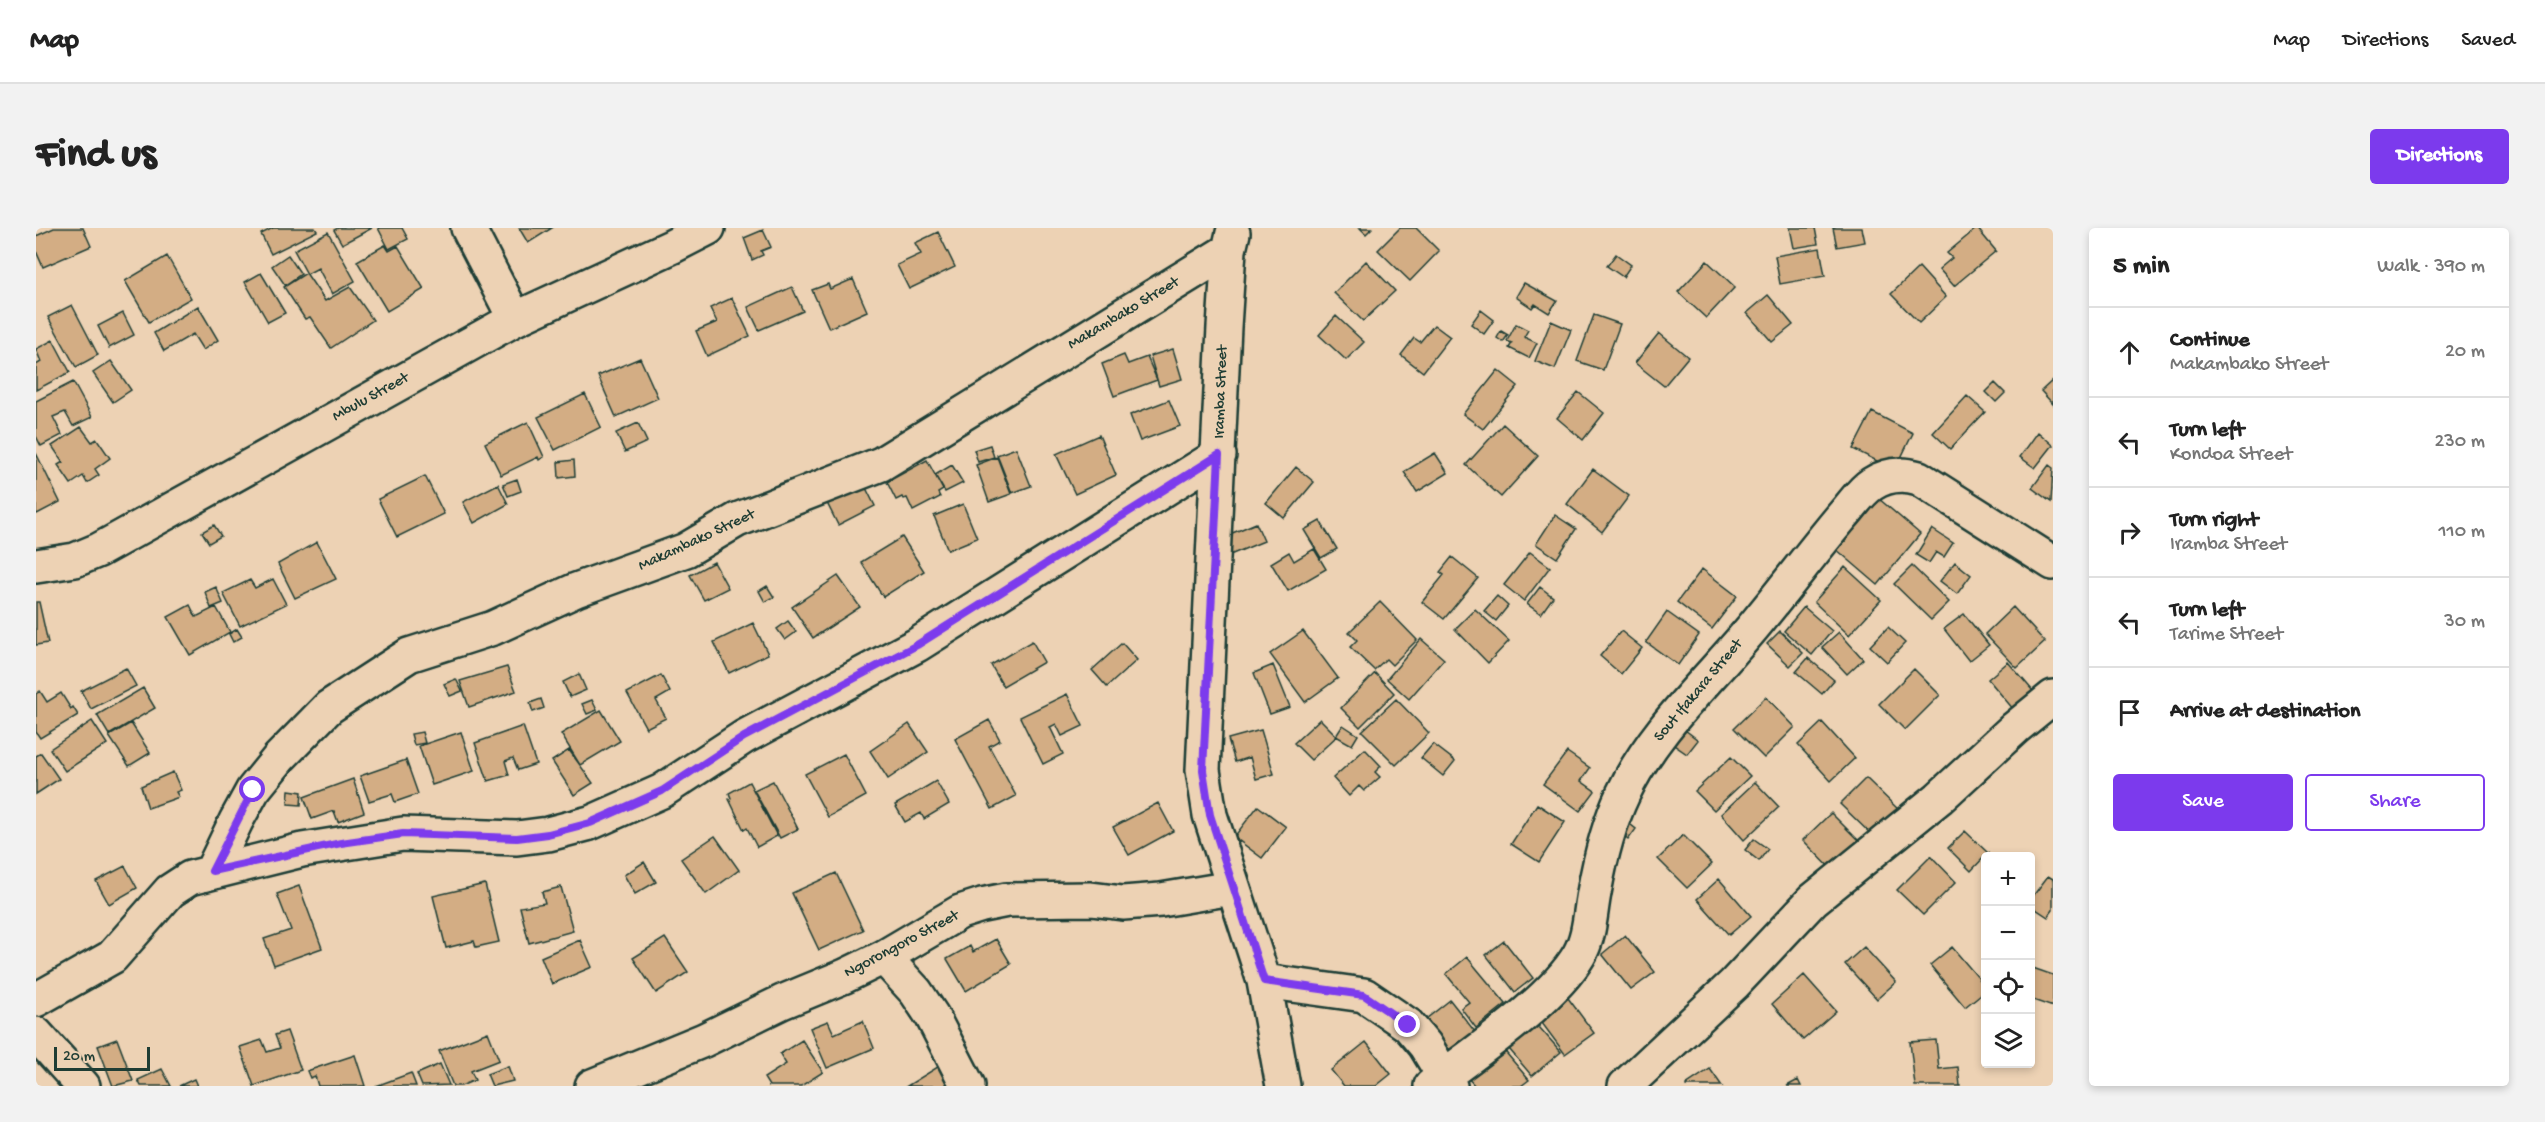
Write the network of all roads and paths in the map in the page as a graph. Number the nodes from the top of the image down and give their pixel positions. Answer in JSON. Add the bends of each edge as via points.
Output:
{"nodes":[{"id":1,"x":468,"y":228,"type":"edge"},
{"id":2,"x":708,"y":228,"type":"edge"},
{"id":3,"x":1232,"y":239,"type":"edge"},
{"id":4,"x":515,"y":319,"type":"junction"},
{"id":5,"x":1219,"y":455,"type":"junction"},
{"id":6,"x":2053,"y":563,"type":"edge"},
{"id":7,"x":36,"y":566,"type":"edge"},
{"id":8,"x":2053,"y":697,"type":"edge"},
{"id":9,"x":212,"y":871,"type":"junction"},
{"id":10,"x":1232,"y":888,"type":"junction"},
{"id":11,"x":884,"y":957,"type":"junction"},
{"id":12,"x":1264,"y":981,"type":"junction"},
{"id":13,"x":36,"y":1000,"type":"edge"},
{"id":14,"x":36,"y":1034,"type":"edge"},
{"id":15,"x":1442,"y":1082,"type":"edge"},
{"id":16,"x":83,"y":1086,"type":"edge"},
{"id":17,"x":592,"y":1086,"type":"edge"},
{"id":18,"x":968,"y":1086,"type":"edge"},
{"id":19,"x":1283,"y":1086,"type":"edge"},
{"id":20,"x":1625,"y":1086,"type":"edge"}],
"edges":[{"from":1,"to":4,"type":"street"},
{"from":2,"to":4,"type":"street","name":"Mbulu Street"},
{"from":3,"to":5,"type":"street","name":"Iramba Street"},
{"from":3,"to":9,"type":"street","name":"Makambako Street","via":[[881,464],[737,520],[686,550],[576,590],[493,628],[409,655],[329,707],[279,758],[253,790]]},
{"from":4,"to":7,"type":"street","name":"Mbulu Street","via":[[99,550],[75,560]]},
{"from":5,"to":9,"type":"street","via":[[917,645],[744,737],[662,791],[590,823],[517,838],[403,834],[312,848]]},
{"from":5,"to":10,"type":"street","name":"Iramba Street","via":[[1203,770],[1210,815]]},
{"from":6,"to":15,"type":"street","name":"Sout Ifakara Street","via":[[1919,478],[1906,474],[1872,484],[1689,700],[1630,779],[1600,858],[1585,942],[1579,955],[1530,1008]]},
{"from":8,"to":20,"type":"street","via":[[1939,798],[1814,900],[1734,984]]},
{"from":9,"to":13,"type":"street","via":[[182,881],[170,891],[107,961]]},
{"from":10,"to":11,"type":"street","name":"Ngorongoro Street","via":[[1123,903],[1091,899],[1007,900],[960,912]]},
{"from":10,"to":12,"type":"street","name":"Iramba Street"},
{"from":11,"to":17,"type":"street","name":"Ngorongoro Street","via":[[704,1040]]},
{"from":11,"to":18,"type":"street","via":[[932,1016]]},
{"from":12,"to":15,"type":"street","via":[[1364,995],[1408,1025],[1425,1045]]},
{"from":12,"to":19,"type":"street","name":"Iramba Street"},
{"from":14,"to":16,"type":"street"}]}
